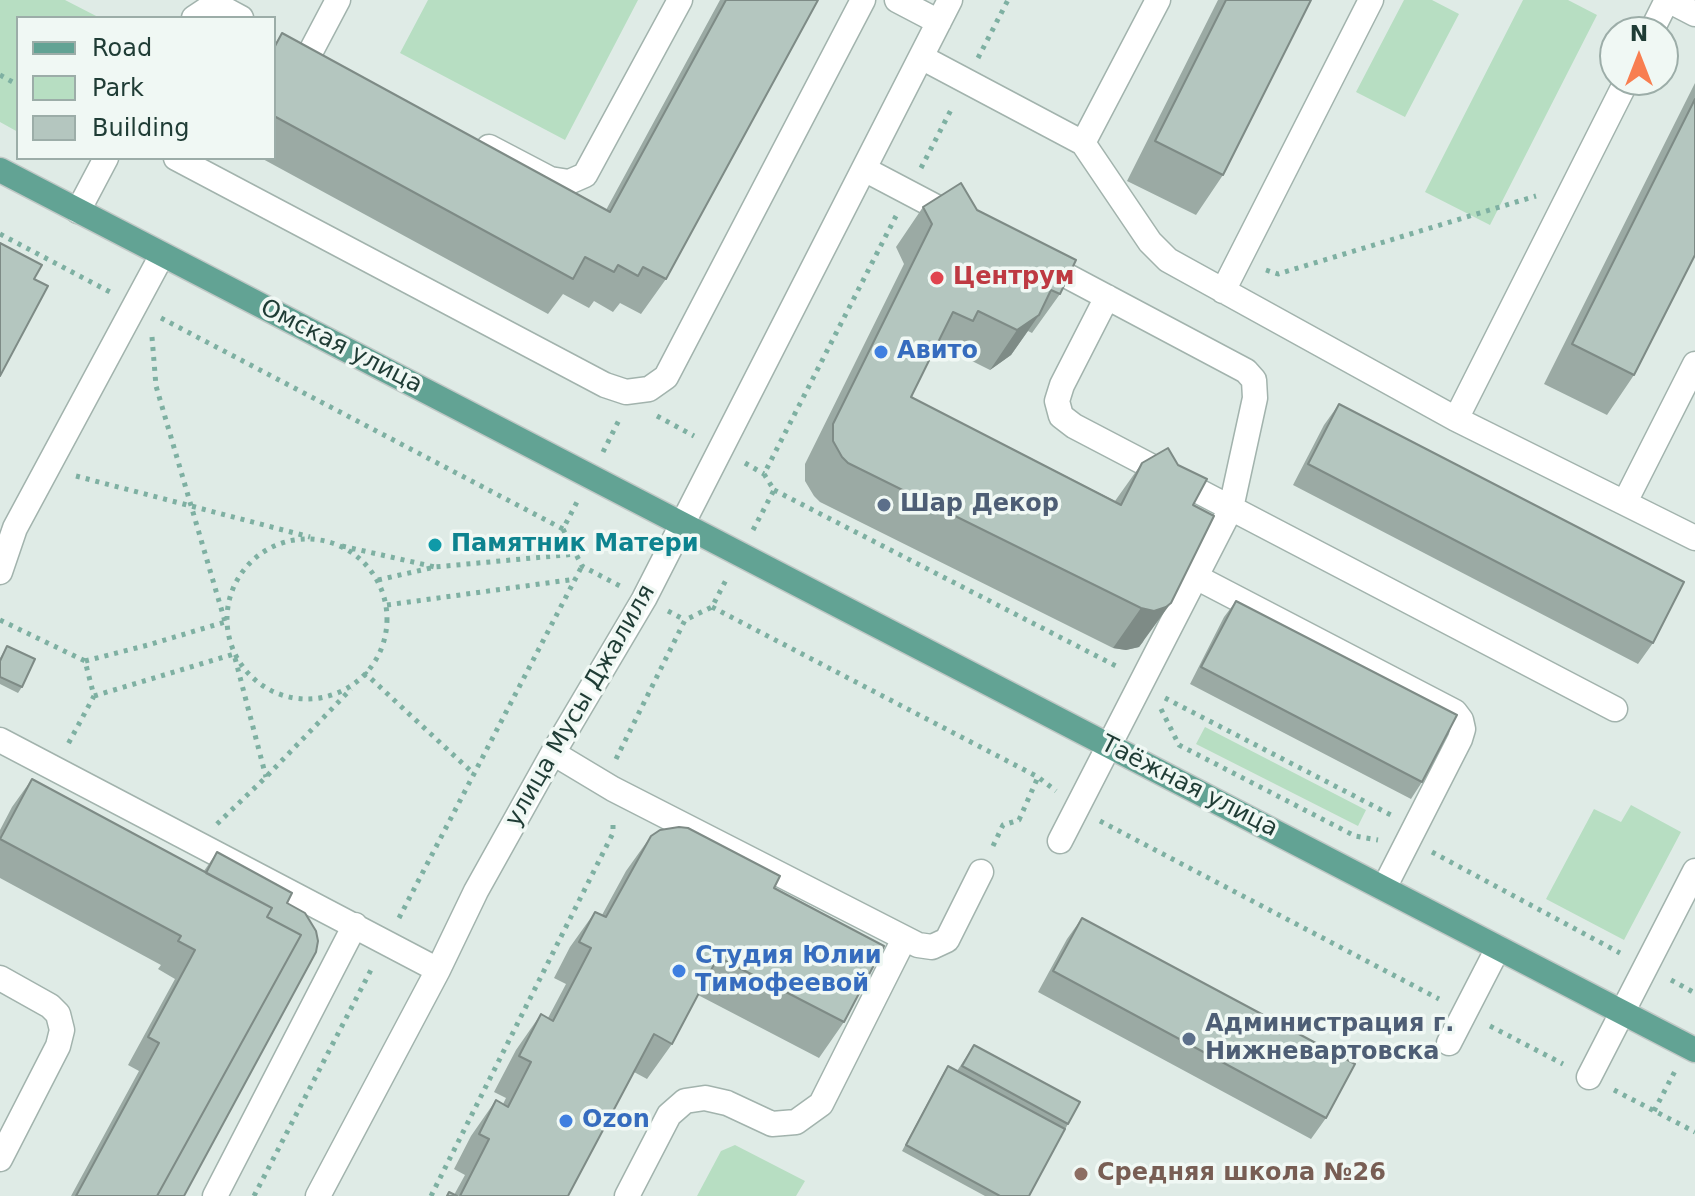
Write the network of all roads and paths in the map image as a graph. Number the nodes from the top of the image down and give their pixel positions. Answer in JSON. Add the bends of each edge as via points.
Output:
{"nodes":[{"id":1,"x":338,"y":0,"type":"edge"},
{"id":2,"x":680,"y":0,"type":"edge"},
{"id":3,"x":863,"y":0,"type":"edge"},
{"id":4,"x":897,"y":0,"type":"edge"},
{"id":5,"x":950,"y":0,"type":"edge"},
{"id":6,"x":1008,"y":0,"type":"edge"},
{"id":7,"x":1158,"y":0,"type":"edge"},
{"id":8,"x":1371,"y":0,"type":"edge"},
{"id":9,"x":1668,"y":0,"type":"edge"},
{"id":10,"x":216,"y":2,"type":"edge"},
{"id":11,"x":1695,"y":14,"type":"edge"},
{"id":12,"x":197,"y":16,"type":"edge"},
{"id":13,"x":238,"y":16,"type":"edge"},
{"id":14,"x":939,"y":22,"type":"junction"},
{"id":15,"x":286,"y":41,"type":"edge"},
{"id":16,"x":921,"y":57,"type":"junction"},
{"id":17,"x":966,"y":81,"type":"junction"},
{"id":18,"x":1619,"y":96,"type":"edge"},
{"id":19,"x":465,"y":134,"type":"edge"},
{"id":20,"x":1083,"y":143,"type":"junction"},
{"id":21,"x":105,"y":160,"type":"edge"},
{"id":22,"x":180,"y":160,"type":"edge"},
{"id":23,"x":864,"y":169,"type":"junction"},
{"id":24,"x":0,"y":170,"type":"edge"},
{"id":25,"x":1574,"y":184,"type":"junction"},
{"id":26,"x":908,"y":192,"type":"junction"},
{"id":27,"x":78,"y":211,"type":"junction"},
{"id":28,"x":975,"y":227,"type":"edge"},
{"id":29,"x":0,"y":234,"type":"edge"},
{"id":30,"x":1014,"y":248,"type":"edge"},
{"id":31,"x":162,"y":255,"type":"junction"},
{"id":32,"x":1240,"y":259,"type":"junction"},
{"id":33,"x":1223,"y":291,"type":"junction"},
{"id":34,"x":1107,"y":297,"type":"junction"},
{"id":35,"x":143,"y":309,"type":"junction"},
{"id":36,"x":1695,"y":364,"type":"edge"},
{"id":37,"x":626,"y":406,"type":"dead end"},
{"id":38,"x":1456,"y":419,"type":"junction"},
{"id":39,"x":47,"y":469,"type":"junction"},
{"id":40,"x":590,"y":476,"type":"junction"},
{"id":41,"x":774,"y":490,"type":"junction"},
{"id":42,"x":1625,"y":502,"type":"junction"},
{"id":43,"x":190,"y":505,"type":"junction"},
{"id":44,"x":1231,"y":508,"type":"junction"},
{"id":45,"x":8,"y":524,"type":"edge"},
{"id":46,"x":683,"y":524,"type":"junction"},
{"id":47,"x":563,"y":529,"type":"junction"},
{"id":48,"x":1695,"y":538,"type":"edge"},
{"id":49,"x":338,"y":545,"type":"junction"},
{"id":50,"x":576,"y":554,"type":"junction"},
{"id":51,"x":740,"y":554,"type":"junction"},
{"id":52,"x":435,"y":567,"type":"junction"},
{"id":53,"x":0,"y":572,"type":"edge"},
{"id":54,"x":1196,"y":577,"type":"junction"},
{"id":55,"x":576,"y":579,"type":"junction"},
{"id":56,"x":378,"y":580,"type":"junction"},
{"id":57,"x":387,"y":605,"type":"junction"},
{"id":58,"x":712,"y":607,"type":"junction"},
{"id":59,"x":0,"y":620,"type":"edge"},
{"id":60,"x":225,"y":622,"type":"junction"},
{"id":61,"x":233,"y":650,"type":"junction"},
{"id":62,"x":85,"y":661,"type":"junction"},
{"id":63,"x":366,"y":674,"type":"junction"},
{"id":64,"x":1148,"y":687,"type":"junction"},
{"id":65,"x":94,"y":696,"type":"junction"},
{"id":66,"x":1615,"y":709,"type":"dead end"},
{"id":67,"x":0,"y":740,"type":"edge"},
{"id":68,"x":1109,"y":746,"type":"junction"},
{"id":69,"x":553,"y":753,"type":"junction"},
{"id":70,"x":55,"y":769,"type":"junction"},
{"id":71,"x":474,"y":774,"type":"junction"},
{"id":72,"x":266,"y":777,"type":"junction"},
{"id":73,"x":1038,"y":777,"type":"junction"},
{"id":74,"x":613,"y":789,"type":"junction"},
{"id":75,"x":1076,"y":809,"type":"junction"},
{"id":76,"x":1406,"y":838,"type":"junction"},
{"id":77,"x":1060,"y":841,"type":"dead end"},
{"id":78,"x":197,"y":843,"type":"junction"},
{"id":79,"x":1695,"y":871,"type":"edge"},
{"id":80,"x":981,"y":872,"type":"joint"},
{"id":81,"x":1384,"y":888,"type":"junction"},
{"id":82,"x":355,"y":925,"type":"junction"},
{"id":83,"x":904,"y":939,"type":"junction"},
{"id":84,"x":387,"y":941,"type":"junction"},
{"id":85,"x":1498,"y":948,"type":"junction"},
{"id":86,"x":1646,"y":967,"type":"junction"},
{"id":87,"x":438,"y":970,"type":"junction"},
{"id":88,"x":0,"y":978,"type":"edge"},
{"id":89,"x":1695,"y":993,"type":"edge"},
{"id":90,"x":1464,"y":1012,"type":"junction"},
{"id":91,"x":1622,"y":1013,"type":"junction"},
{"id":92,"x":1449,"y":1043,"type":"dead end"},
{"id":93,"x":1695,"y":1050,"type":"edge"},
{"id":94,"x":1589,"y":1077,"type":"junction"},
{"id":95,"x":1695,"y":1132,"type":"edge"},
{"id":96,"x":0,"y":1159,"type":"edge"},
{"id":97,"x":215,"y":1196,"type":"edge"},
{"id":98,"x":254,"y":1196,"type":"edge"},
{"id":99,"x":318,"y":1196,"type":"edge"},
{"id":100,"x":431,"y":1196,"type":"edge"},
{"id":101,"x":627,"y":1196,"type":"edge"}],
"edges":[{"from":1,"to":15,"type":"street","via":[[317,57]]},
{"from":2,"to":19,"type":"street","via":[[585,175],[569,182],[550,179]]},
{"from":3,"to":22,"type":"street","via":[[666,377],[649,389],[626,392],[605,385]]},
{"from":4,"to":14,"type":"street"},
{"from":5,"to":14,"type":"street","name":"улица Мусы Джалиля"},
{"from":6,"to":17,"type":"path"},
{"from":7,"to":20,"type":"street"},
{"from":8,"to":32,"type":"street"},
{"from":9,"to":11,"type":"street"},
{"from":10,"to":12,"type":"street"},
{"from":10,"to":13,"type":"street"},
{"from":14,"to":16,"type":"street","name":"улица Мусы Джалиля"},
{"from":16,"to":17,"type":"street"},
{"from":16,"to":23,"type":"street","name":"улица Мусы Джалиля"},
{"from":17,"to":20,"type":"street"},
{"from":17,"to":26,"type":"path"},
{"from":18,"to":25,"type":"street"},
{"from":20,"to":33,"type":"street","via":[[1150,242],[1168,260]]},
{"from":21,"to":27,"type":"street"},
{"from":23,"to":26,"type":"street"},
{"from":23,"to":46,"type":"street","name":"улица Мусы Джалиля"},
{"from":24,"to":27,"type":"main road","name":"Омская улица"},
{"from":25,"to":32,"type":"path","via":[[1278,274]]},
{"from":25,"to":38,"type":"street"},
{"from":26,"to":28,"type":"street"},
{"from":26,"to":41,"type":"path","via":[[764,474]]},
{"from":27,"to":31,"type":"main road","name":"Омская улица"},
{"from":29,"to":35,"type":"path"},
{"from":30,"to":34,"type":"street"},
{"from":31,"to":35,"type":"street"},
{"from":31,"to":40,"type":"main road","name":"Омская улица"},
{"from":32,"to":33,"type":"street"},
{"from":33,"to":38,"type":"street"},
{"from":34,"to":44,"type":"street","via":[[1254,380],[1255,398]]},
{"from":34,"to":44,"type":"street","via":[[1062,385],[1057,401],[1061,416]]},
{"from":35,"to":39,"type":"street"},
{"from":35,"to":43,"type":"path","via":[[156,386]]},
{"from":35,"to":47,"type":"path"},
{"from":36,"to":42,"type":"street"},
{"from":37,"to":40,"type":"path"},
{"from":38,"to":42,"type":"street"},
{"from":39,"to":43,"type":"path"},
{"from":39,"to":45,"type":"street"},
{"from":40,"to":46,"type":"main road","name":"Омская улица"},
{"from":40,"to":47,"type":"path"},
{"from":41,"to":51,"type":"path"},
{"from":41,"to":64,"type":"path"},
{"from":42,"to":48,"type":"street"},
{"from":43,"to":49,"type":"path"},
{"from":43,"to":60,"type":"path"},
{"from":44,"to":54,"type":"street"},
{"from":44,"to":66,"type":"street"},
{"from":45,"to":53,"type":"street"},
{"from":46,"to":51,"type":"main road","name":"Таёжная улица"},
{"from":46,"to":69,"type":"street","name":"улица Мусы Джалиля"},
{"from":47,"to":50,"type":"path"},
{"from":49,"to":52,"type":"path"},
{"from":49,"to":56,"type":"path"},
{"from":49,"to":61,"type":"path","via":[[312,539],[285,542],[261,554],[242,573],[230,597],[227,624]]},
{"from":50,"to":52,"type":"path"},
{"from":50,"to":55,"type":"path","via":[[582,566]]},
{"from":51,"to":58,"type":"path"},
{"from":51,"to":68,"type":"main road","name":"Таёжная улица"},
{"from":52,"to":56,"type":"path"},
{"from":54,"to":64,"type":"street"},
{"from":54,"to":76,"type":"street","via":[[1455,712],[1463,729],[1460,739]]},
{"from":55,"to":57,"type":"path"},
{"from":55,"to":71,"type":"path"},
{"from":56,"to":57,"type":"path"},
{"from":57,"to":63,"type":"path","via":[[387,632],[380,655]]},
{"from":58,"to":73,"type":"path"},
{"from":58,"to":74,"type":"path","via":[[685,620],[614,763]]},
{"from":59,"to":62,"type":"path"},
{"from":60,"to":61,"type":"path"},
{"from":60,"to":62,"type":"path"},
{"from":61,"to":63,"type":"path","via":[[260,684],[280,695],[326,697],[348,689]]},
{"from":61,"to":65,"type":"path"},
{"from":61,"to":72,"type":"path"},
{"from":62,"to":65,"type":"path"},
{"from":63,"to":71,"type":"path"},
{"from":63,"to":72,"type":"path"},
{"from":64,"to":68,"type":"street"},
{"from":64,"to":76,"type":"path","via":[[1398,819]]},
{"from":64,"to":76,"type":"path","via":[[1179,745],[1355,836]]},
{"from":65,"to":70,"type":"path"},
{"from":67,"to":70,"type":"street"},
{"from":68,"to":75,"type":"street"},
{"from":68,"to":81,"type":"main road","name":"Таёжная улица"},
{"from":69,"to":74,"type":"street"},
{"from":69,"to":87,"type":"street","name":"улица Мусы Джалиля"},
{"from":70,"to":78,"type":"street"},
{"from":71,"to":84,"type":"path"},
{"from":72,"to":78,"type":"path"},
{"from":73,"to":75,"type":"path"},
{"from":73,"to":80,"type":"path","via":[[1019,820],[1003,825]]},
{"from":74,"to":83,"type":"street"},
{"from":74,"to":100,"type":"path","via":[[613,833]]},
{"from":75,"to":77,"type":"street"},
{"from":75,"to":90,"type":"path"},
{"from":76,"to":81,"type":"street"},
{"from":76,"to":86,"type":"path"},
{"from":78,"to":82,"type":"street"},
{"from":79,"to":86,"type":"street"},
{"from":80,"to":83,"type":"street","via":[[947,940],[932,947]]},
{"from":81,"to":85,"type":"main road","name":"Таёжная улица"},
{"from":82,"to":84,"type":"street"},
{"from":82,"to":97,"type":"street"},
{"from":83,"to":101,"type":"street","via":[[821,1104],[796,1122],[772,1124],[727,1103],[685,1101],[669,1115]]},
{"from":84,"to":87,"type":"street"},
{"from":84,"to":98,"type":"path"},
{"from":85,"to":90,"type":"street"},
{"from":85,"to":91,"type":"main road","name":"Таёжная улица"},
{"from":86,"to":89,"type":"path"},
{"from":86,"to":91,"type":"street"},
{"from":87,"to":99,"type":"street","name":"улица Мусы Джалиля"},
{"from":88,"to":96,"type":"street","via":[[50,1006],[62,1030]]},
{"from":90,"to":92,"type":"street"},
{"from":90,"to":94,"type":"path"},
{"from":91,"to":93,"type":"main road","name":"Таёжная улица"},
{"from":91,"to":94,"type":"street"},
{"from":94,"to":95,"type":"path"}]}
